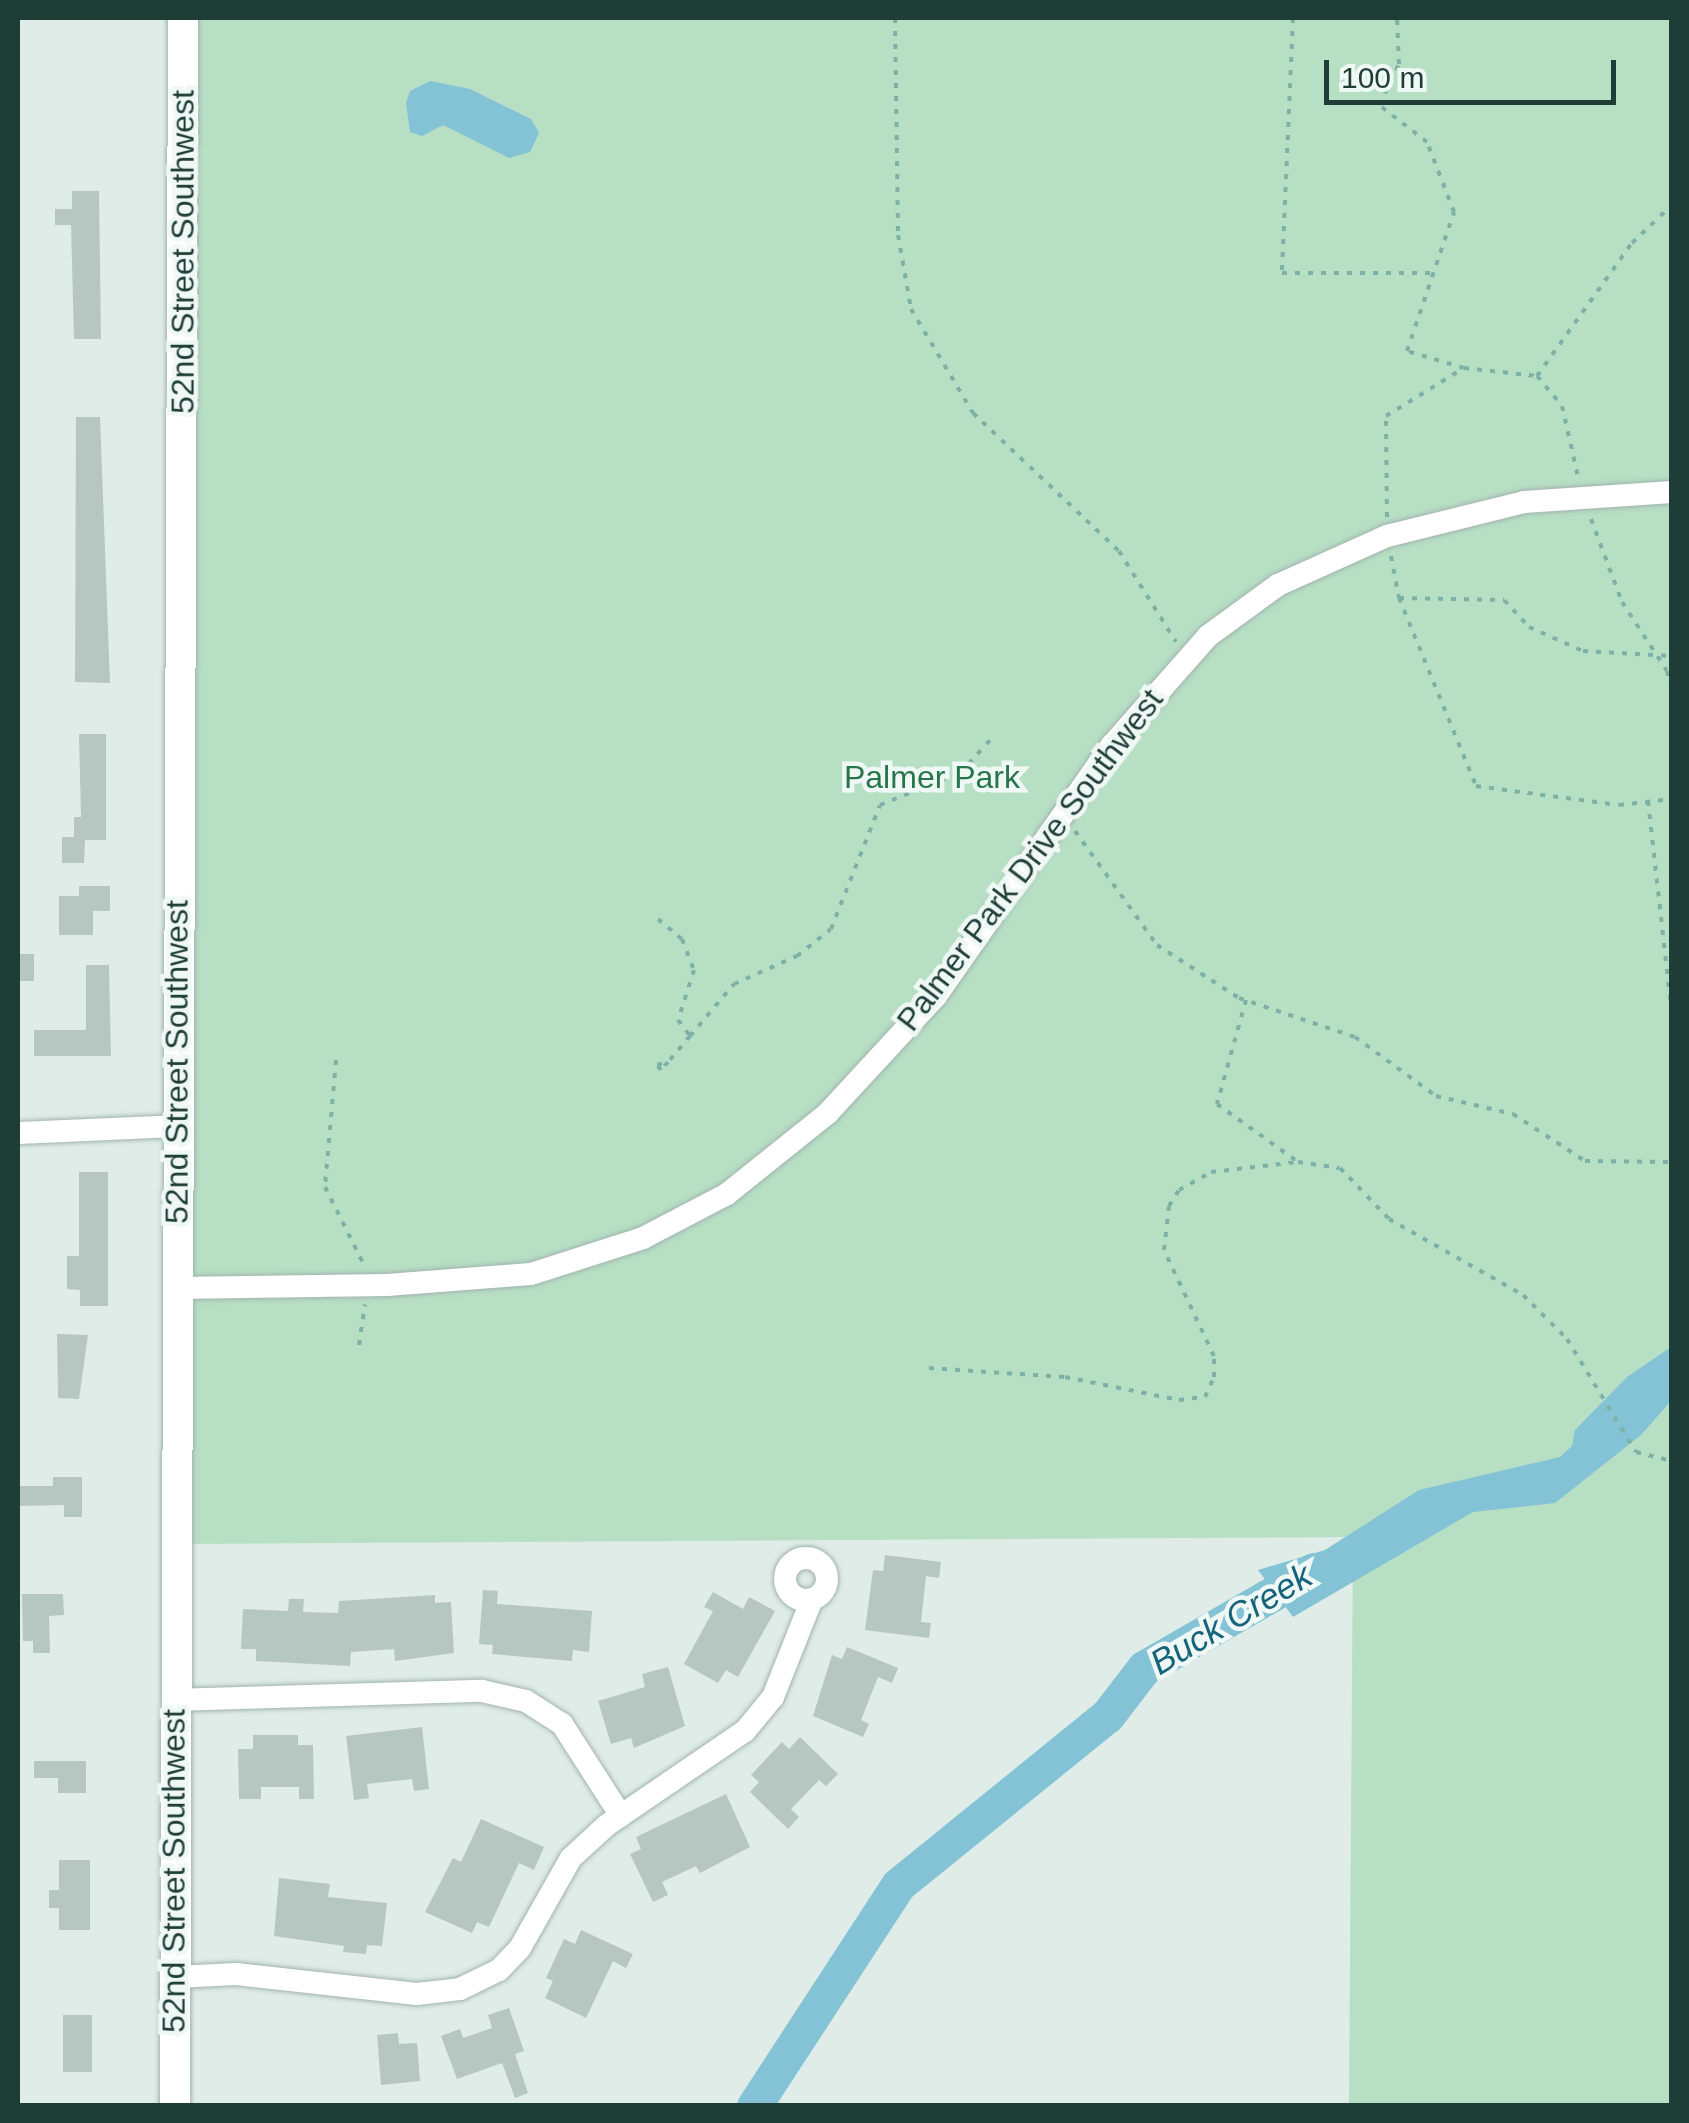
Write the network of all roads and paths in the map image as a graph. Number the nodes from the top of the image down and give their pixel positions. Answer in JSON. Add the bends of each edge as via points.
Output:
{"nodes":[{"id":1,"x":183,"y":18,"type":"edge"},
{"id":2,"x":895,"y":18,"type":"edge"},
{"id":3,"x":1294,"y":18,"type":"edge"},
{"id":4,"x":1397,"y":18,"type":"edge"},
{"id":5,"x":1672,"y":205,"type":"edge"},
{"id":6,"x":1433,"y":274,"type":"junction"},
{"id":7,"x":1464,"y":368,"type":"junction"},
{"id":8,"x":1537,"y":376,"type":"junction"},
{"id":9,"x":1672,"y":492,"type":"edge"},
{"id":10,"x":1583,"y":496,"type":"junction"},
{"id":11,"x":1387,"y":536,"type":"junction"},
{"id":12,"x":1398,"y":598,"type":"junction"},
{"id":13,"x":1657,"y":656,"type":"junction"},
{"id":14,"x":1672,"y":656,"type":"edge"},
{"id":15,"x":1186,"y":658,"type":"junction"},
{"id":16,"x":1672,"y":690,"type":"edge"},
{"id":17,"x":992,"y":738,"type":"dead end"},
{"id":18,"x":1672,"y":799,"type":"edge"},
{"id":19,"x":1648,"y":801,"type":"junction"},
{"id":20,"x":1064,"y":815,"type":"junction"},
{"id":21,"x":658,"y":920,"type":"dead end"},
{"id":22,"x":1246,"y":1000,"type":"junction"},
{"id":23,"x":1672,"y":1014,"type":"edge"},
{"id":24,"x":690,"y":1036,"type":"junction"},
{"id":25,"x":336,"y":1060,"type":"dead end"},
{"id":26,"x":668,"y":1062,"type":"dead end"},
{"id":27,"x":176,"y":1126,"type":"junction"},
{"id":28,"x":18,"y":1133,"type":"edge"},
{"id":29,"x":1298,"y":1162,"type":"junction"},
{"id":30,"x":1672,"y":1162,"type":"edge"},
{"id":31,"x":366,"y":1286,"type":"junction"},
{"id":32,"x":175,"y":1288,"type":"junction"},
{"id":33,"x":359,"y":1345,"type":"dead end"},
{"id":34,"x":929,"y":1368,"type":"dead end"},
{"id":35,"x":1672,"y":1461,"type":"edge"},
{"id":36,"x":812,"y":1598,"type":"dead end"},
{"id":37,"x":174,"y":1700,"type":"junction"},
{"id":38,"x":621,"y":1816,"type":"junction"},
{"id":39,"x":176,"y":1977,"type":"junction"},
{"id":40,"x":174,"y":2106,"type":"edge"}],
"edges":[{"from":1,"to":27,"type":"street","name":"52nd Street Southwest"},
{"from":2,"to":15,"type":"path","via":[[898,235],[912,309],[974,413],[1119,551]]},
{"from":3,"to":6,"type":"path","via":[[1282,273]]},
{"from":4,"to":6,"type":"path","via":[[1398,64],[1380,105],[1427,142],[1454,212]]},
{"from":5,"to":8,"type":"path","via":[[1632,243]]},
{"from":6,"to":7,"type":"path","via":[[1407,351]]},
{"from":7,"to":8,"type":"path"},
{"from":7,"to":11,"type":"path","via":[[1386,416]]},
{"from":8,"to":10,"type":"path","via":[[1562,406]]},
{"from":9,"to":10,"type":"street","name":"Palmer Park Drive Southwest"},
{"from":10,"to":11,"type":"street","name":"Palmer Park Drive Southwest","via":[[1505,506]]},
{"from":10,"to":13,"type":"path","via":[[1622,602]]},
{"from":11,"to":12,"type":"path"},
{"from":11,"to":15,"type":"street","name":"Palmer Park Drive Southwest","via":[[1278,585]]},
{"from":12,"to":13,"type":"path","via":[[1504,600],[1529,627],[1582,651]]},
{"from":12,"to":19,"type":"path","via":[[1476,786],[1619,804]]},
{"from":13,"to":14,"type":"path"},
{"from":13,"to":16,"type":"path"},
{"from":15,"to":20,"type":"street","name":"Palmer Park Drive Southwest"},
{"from":17,"to":24,"type":"path","via":[[960,773],[880,805],[831,929],[796,956],[734,984]]},
{"from":18,"to":19,"type":"path"},
{"from":19,"to":23,"type":"path"},
{"from":20,"to":22,"type":"path","via":[[1157,945]]},
{"from":20,"to":31,"type":"street","name":"Palmer Park Drive Southwest","via":[[936,996],[828,1113],[727,1194],[643,1238],[531,1274]]},
{"from":21,"to":24,"type":"path","via":[[682,939],[693,962],[678,1020]]},
{"from":22,"to":29,"type":"path","via":[[1216,1104]]},
{"from":22,"to":30,"type":"path","via":[[1355,1037],[1436,1096],[1512,1114],[1585,1162]]},
{"from":24,"to":26,"type":"path"},
{"from":25,"to":31,"type":"path","via":[[325,1187],[334,1215],[360,1253]]},
{"from":27,"to":28,"type":"street"},
{"from":27,"to":32,"type":"street","name":"52nd Street Southwest"},
{"from":29,"to":34,"type":"path","via":[[1211,1172],[1178,1190],[1169,1206],[1164,1250],[1214,1356],[1214,1378],[1204,1396],[1179,1400],[1065,1377]]},
{"from":29,"to":35,"type":"path","via":[[1340,1168],[1389,1219],[1500,1278],[1567,1338],[1636,1452]]},
{"from":31,"to":32,"type":"street","name":"Palmer Park Drive Southwest"},
{"from":31,"to":33,"type":"path"},
{"from":32,"to":37,"type":"street","name":"52nd Street Southwest"},
{"from":36,"to":38,"type":"street","via":[[773,1697],[745,1731]]},
{"from":37,"to":38,"type":"street","via":[[482,1691],[526,1701],[562,1724]]},
{"from":37,"to":39,"type":"street","name":"52nd Street Southwest"},
{"from":38,"to":39,"type":"street","via":[[571,1858],[510,1959],[460,1989],[416,1994],[236,1974]]},
{"from":39,"to":40,"type":"street","name":"52nd Street Southwest"}]}
